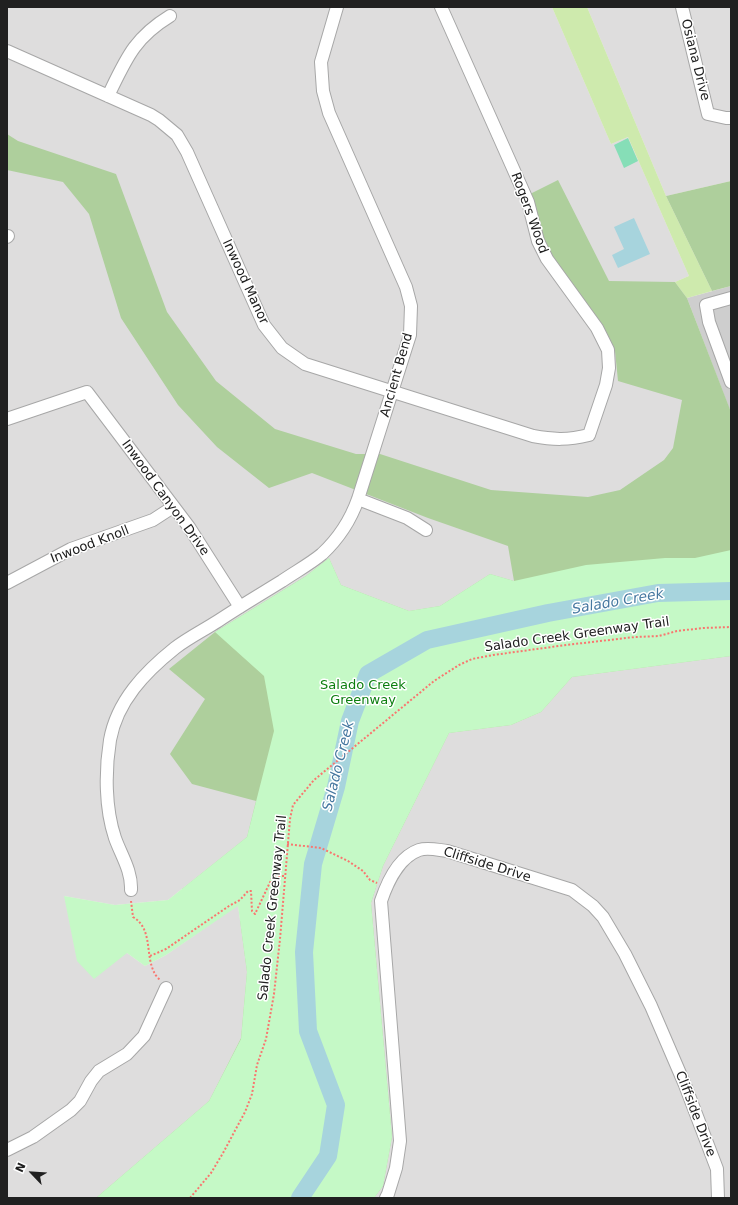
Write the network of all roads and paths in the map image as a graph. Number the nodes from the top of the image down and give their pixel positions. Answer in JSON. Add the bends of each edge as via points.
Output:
{"nodes":[{"id":1,"x":337,"y":7,"type":"edge"},
{"id":2,"x":441,"y":7,"type":"edge"},
{"id":3,"x":682,"y":7,"type":"edge"},
{"id":4,"x":170,"y":16,"type":"dead end"},
{"id":5,"x":7,"y":51,"type":"edge"},
{"id":6,"x":108,"y":96,"type":"junction"},
{"id":7,"x":731,"y":118,"type":"edge"},
{"id":8,"x":731,"y":298,"type":"edge"},
{"id":9,"x":731,"y":382,"type":"edge"},
{"id":10,"x":392,"y":392,"type":"junction"},
{"id":11,"x":7,"y":419,"type":"edge"},
{"id":12,"x":589,"y":436,"type":"joint"},
{"id":13,"x":358,"y":499,"type":"junction"},
{"id":14,"x":173,"y":506,"type":"junction"},
{"id":15,"x":426,"y":530,"type":"dead end"},
{"id":16,"x":7,"y":583,"type":"edge"},
{"id":17,"x":240,"y":607,"type":"junction"},
{"id":18,"x":731,"y":627,"type":"edge"},
{"id":19,"x":287,"y":844,"type":"junction"},
{"id":20,"x":285,"y":876,"type":"junction"},
{"id":21,"x":386,"y":886,"type":"junction"},
{"id":22,"x":132,"y":890,"type":"joint"},
{"id":23,"x":150,"y":956,"type":"junction"},
{"id":24,"x":166,"y":988,"type":"joint"},
{"id":25,"x":7,"y":1150,"type":"edge"},
{"id":26,"x":190,"y":1198,"type":"edge"},
{"id":27,"x":386,"y":1198,"type":"edge"},
{"id":28,"x":718,"y":1198,"type":"edge"}],
"edges":[{"from":1,"to":10,"type":"street","name":"Ancient Bend","via":[[321,62],[328,113],[406,287],[411,306],[410,335]]},
{"from":2,"to":12,"type":"street","name":"Rogers Wood","via":[[528,202],[538,241],[547,259],[597,328],[608,350],[609,368],[606,385]]},
{"from":3,"to":7,"type":"street","name":"Osiana Drive","via":[[708,114]]},
{"from":4,"to":6,"type":"street","via":[[147,32],[132,48]]},
{"from":5,"to":6,"type":"street","name":"Inwood Manor"},
{"from":6,"to":10,"type":"street","name":"Inwood Manor","via":[[151,116],[177,135],[187,152],[264,325],[276,341],[305,364]]},
{"from":8,"to":9,"type":"street","via":[[706,305]]},
{"from":10,"to":12,"type":"street","name":"Inwood Manor","via":[[533,436],[552,440]]},
{"from":10,"to":13,"type":"street","name":"Ancient Bend"},
{"from":11,"to":14,"type":"street","name":"Inwood Canyon Drive","via":[[87,392]]},
{"from":13,"to":15,"type":"street","via":[[407,518]]},
{"from":13,"to":17,"type":"street","name":"Ancient Bend","via":[[340,533],[322,554]]},
{"from":14,"to":16,"type":"street","name":"Inwood Knoll","via":[[153,520],[71,550]]},
{"from":14,"to":17,"type":"street","name":"Inwood Canyon Drive"},
{"from":17,"to":22,"type":"street","name":"Ancient Bend","via":[[175,648],[146,674],[130,693],[118,714],[108,750],[109,809],[116,839],[132,880]]},
{"from":18,"to":19,"type":"path","name":"Salado Creek Greenway Trail","via":[[703,628],[659,636],[493,654],[459,665],[434,681],[314,780],[293,805]]},
{"from":19,"to":20,"type":"path","name":"Salado Creek Greenway Trail"},
{"from":19,"to":21,"type":"path","via":[[321,848],[348,861],[370,880]]},
{"from":20,"to":23,"type":"path","via":[[272,878],[255,914],[252,912],[251,891],[248,891],[240,900],[166,949]]},
{"from":20,"to":26,"type":"path","name":"Salado Creek Greenway Trail","via":[[274,994],[252,1094],[223,1153],[211,1173]]},
{"from":21,"to":27,"type":"street","name":"Cliffside Drive","via":[[381,901],[400,1140],[396,1168]]},
{"from":21,"to":28,"type":"street","name":"Cliffside Drive","via":[[405,859],[419,850],[430,849],[447,851],[572,890],[593,906],[603,917],[625,954],[685,1085],[717,1169]]},
{"from":22,"to":23,"type":"path","via":[[133,917],[144,929]]},
{"from":23,"to":24,"type":"path","via":[[154,972]]},
{"from":24,"to":25,"type":"street","via":[[144,1036],[127,1054],[99,1071],[80,1101],[71,1110],[33,1137]]}]}
